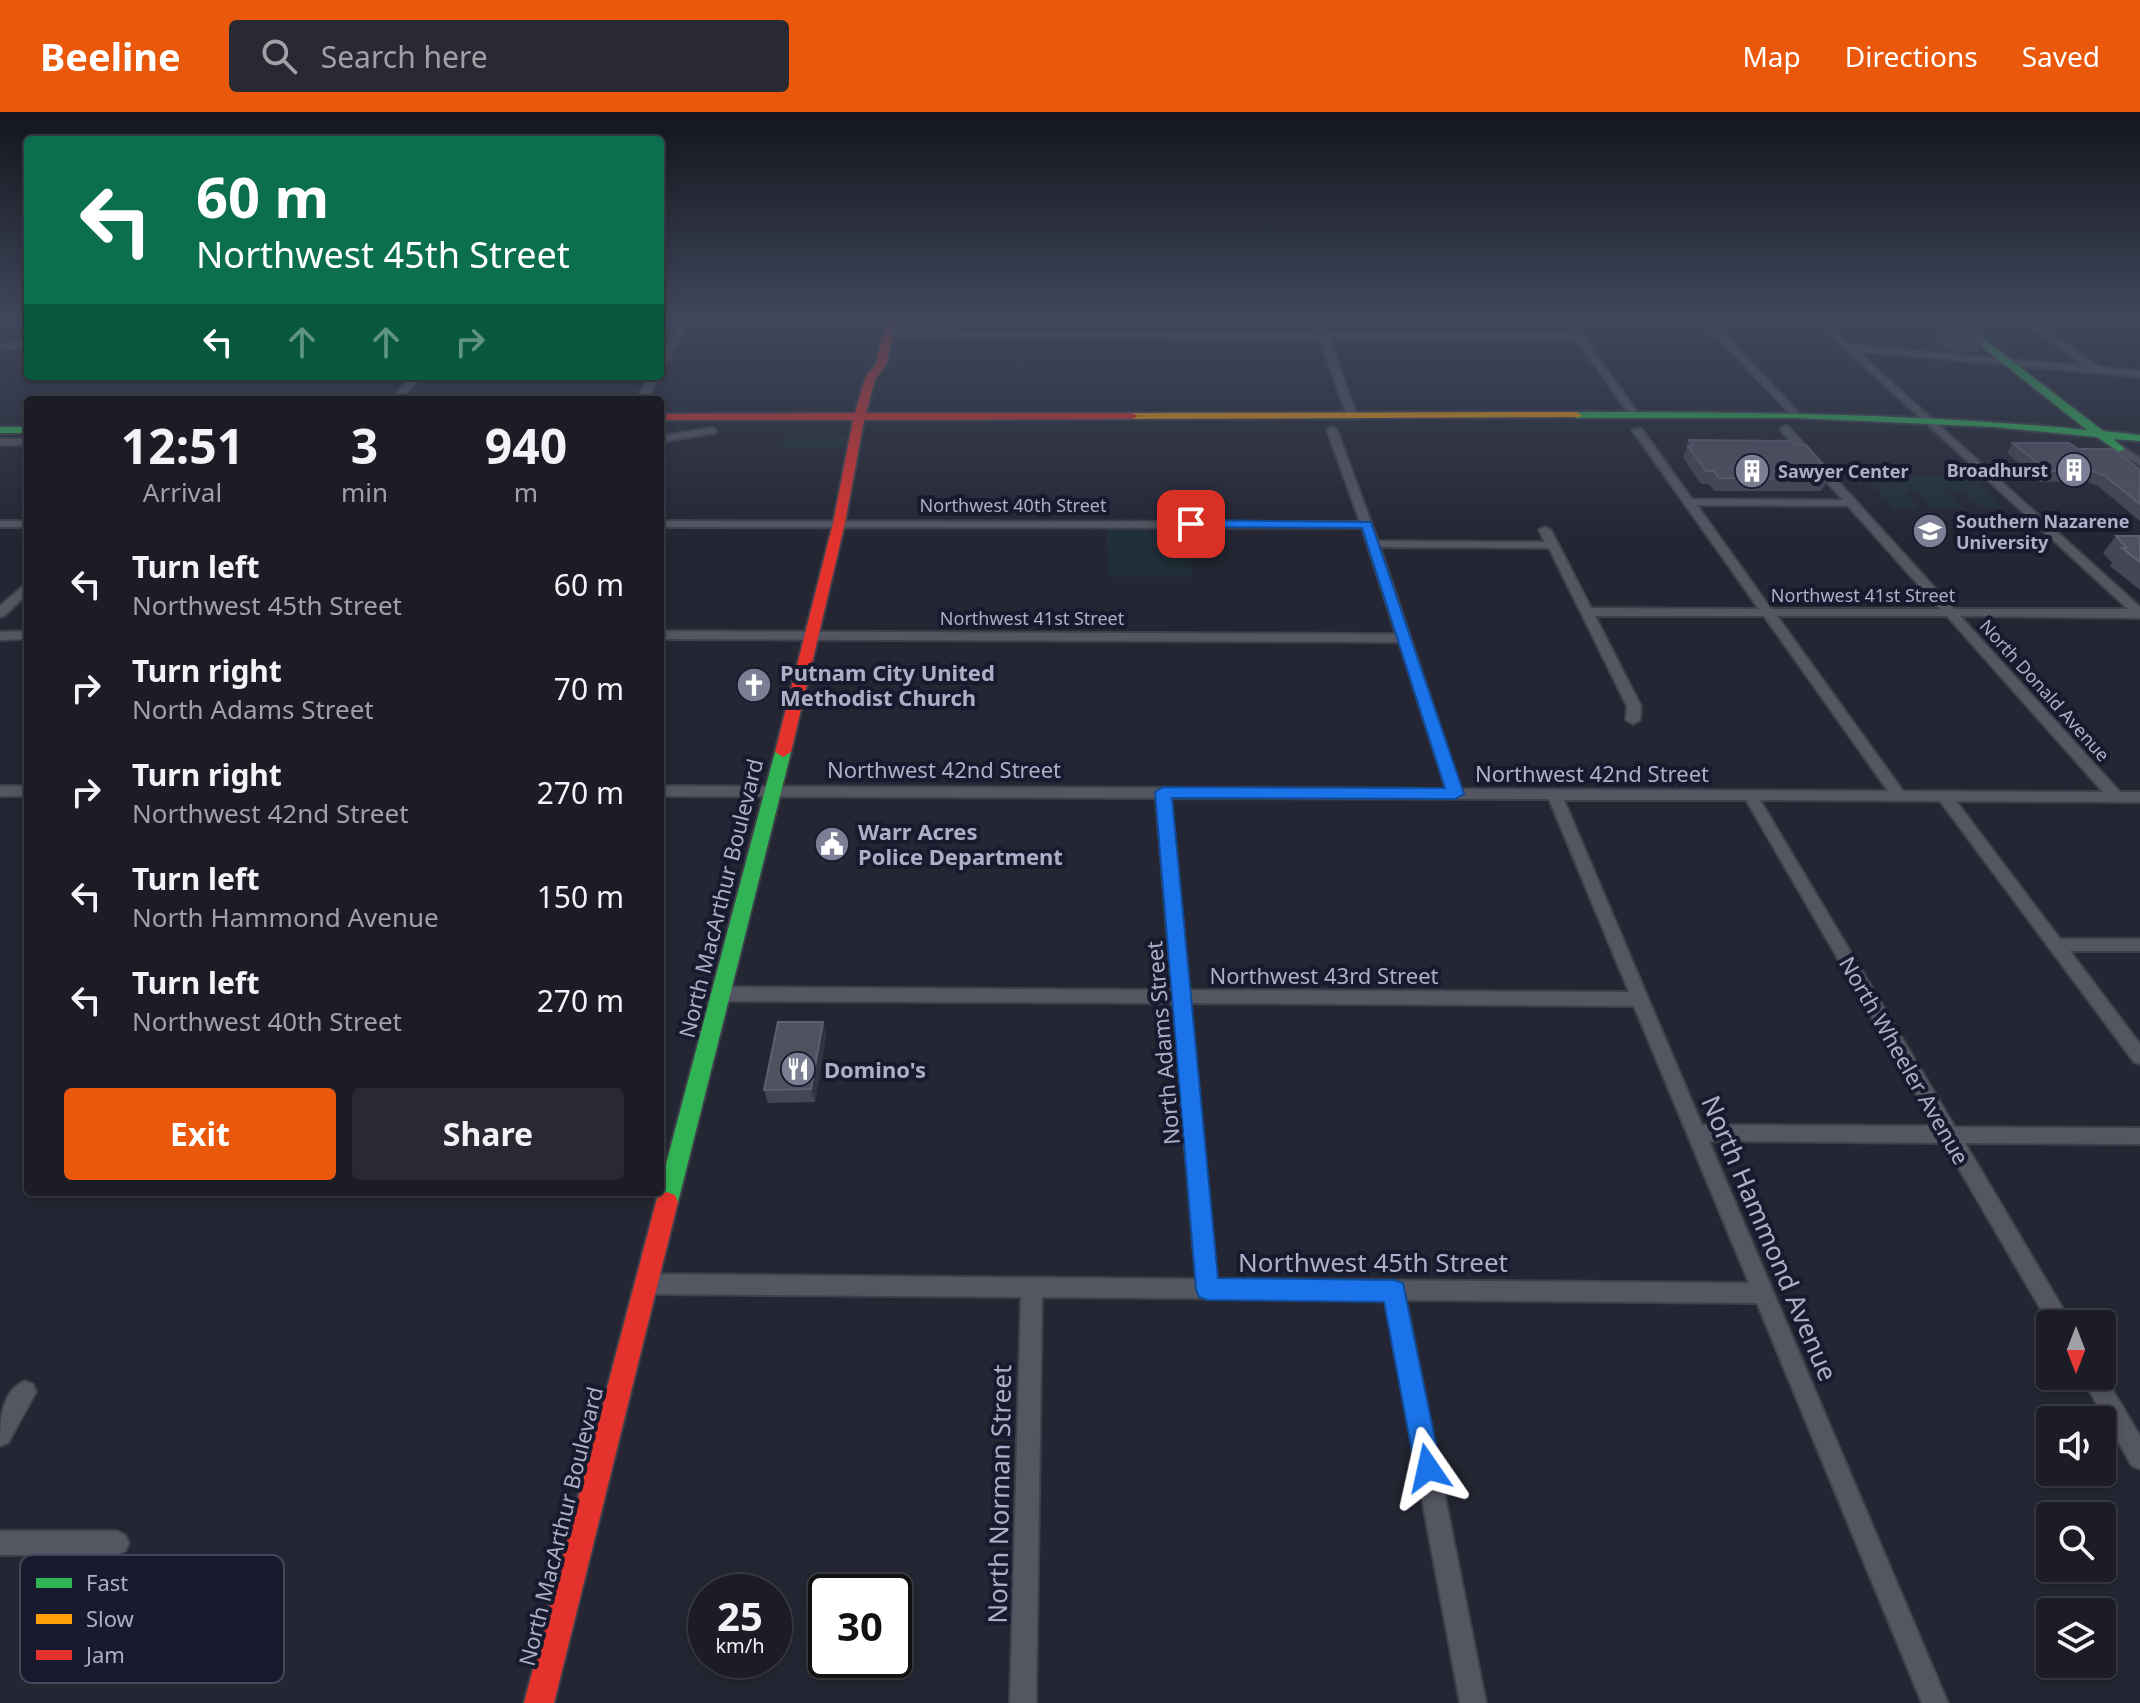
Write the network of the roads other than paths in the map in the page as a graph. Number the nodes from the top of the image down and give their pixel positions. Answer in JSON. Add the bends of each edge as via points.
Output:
{"nodes":[{"id":1,"x":879,"y":393,"type":"edge"},
{"id":2,"x":1344,"y":393,"type":"edge"},
{"id":3,"x":1616,"y":393,"type":"edge"},
{"id":4,"x":1766,"y":393,"type":"edge"},
{"id":5,"x":1898,"y":393,"type":"edge"},
{"id":6,"x":2047,"y":393,"type":"edge"},
{"id":7,"x":0,"y":417,"type":"edge"},
{"id":8,"x":24,"y":417,"type":"edge"},
{"id":9,"x":664,"y":417,"type":"edge"},
{"id":10,"x":1927,"y":420,"type":"junction"},
{"id":11,"x":1790,"y":422,"type":"junction"},
{"id":12,"x":866,"y":423,"type":"junction"},
{"id":13,"x":1330,"y":423,"type":"junction"},
{"id":14,"x":1354,"y":423,"type":"junction"},
{"id":15,"x":1636,"y":423,"type":"junction"},
{"id":16,"x":0,"y":430,"type":"edge"},
{"id":17,"x":24,"y":430,"type":"edge"},
{"id":18,"x":664,"y":431,"type":"edge"},
{"id":19,"x":712,"y":431,"type":"junction"},
{"id":20,"x":1942,"y":434,"type":"junction"},
{"id":21,"x":2099,"y":434,"type":"junction"},
{"id":22,"x":664,"y":438,"type":"edge"},
{"id":23,"x":2140,"y":438,"type":"edge"},
{"id":24,"x":0,"y":442,"type":"edge"},
{"id":25,"x":24,"y":442,"type":"edge"},
{"id":26,"x":2119,"y":449,"type":"junction"},
{"id":27,"x":2140,"y":451,"type":"edge"},
{"id":28,"x":2140,"y":462,"type":"edge"},
{"id":29,"x":1688,"y":502,"type":"junction"},
{"id":30,"x":1851,"y":503,"type":"junction"},
{"id":31,"x":839,"y":523,"type":"junction"},
{"id":32,"x":0,"y":524,"type":"edge"},
{"id":33,"x":24,"y":524,"type":"edge"},
{"id":34,"x":664,"y":524,"type":"edge"},
{"id":35,"x":1367,"y":525,"type":"junction"},
{"id":36,"x":1545,"y":530,"type":"dead end"},
{"id":37,"x":1373,"y":544,"type":"junction"},
{"id":38,"x":1551,"y":545,"type":"junction"},
{"id":39,"x":24,"y":590,"type":"edge"},
{"id":40,"x":1587,"y":612,"type":"junction"},
{"id":41,"x":0,"y":613,"type":"edge"},
{"id":42,"x":1769,"y":613,"type":"junction"},
{"id":43,"x":1951,"y":613,"type":"junction"},
{"id":44,"x":2140,"y":614,"type":"edge"},
{"id":45,"x":24,"y":635,"type":"edge"},
{"id":46,"x":664,"y":635,"type":"edge"},
{"id":47,"x":812,"y":635,"type":"junction"},
{"id":48,"x":0,"y":636,"type":"edge"},
{"id":49,"x":1405,"y":638,"type":"junction"},
{"id":50,"x":1633,"y":720,"type":"dead end"},
{"id":51,"x":0,"y":791,"type":"edge"},
{"id":52,"x":24,"y":791,"type":"edge"},
{"id":53,"x":664,"y":791,"type":"edge"},
{"id":54,"x":772,"y":791,"type":"junction"},
{"id":55,"x":1163,"y":792,"type":"junction"},
{"id":56,"x":1455,"y":794,"type":"junction"},
{"id":57,"x":1554,"y":794,"type":"junction"},
{"id":58,"x":1750,"y":795,"type":"junction"},
{"id":59,"x":1899,"y":796,"type":"junction"},
{"id":60,"x":1944,"y":796,"type":"junction"},
{"id":61,"x":2116,"y":797,"type":"junction"},
{"id":62,"x":2140,"y":797,"type":"edge"},
{"id":63,"x":2055,"y":945,"type":"junction"},
{"id":64,"x":2140,"y":945,"type":"edge"},
{"id":65,"x":720,"y":994,"type":"junction"},
{"id":66,"x":1181,"y":997,"type":"junction"},
{"id":67,"x":1640,"y":999,"type":"junction"},
{"id":68,"x":2140,"y":1057,"type":"edge"},
{"id":69,"x":1695,"y":1133,"type":"junction"},
{"id":70,"x":1949,"y":1135,"type":"junction"},
{"id":71,"x":2140,"y":1136,"type":"edge"},
{"id":72,"x":647,"y":1284,"type":"junction"},
{"id":73,"x":1032,"y":1287,"type":"junction"},
{"id":74,"x":1207,"y":1289,"type":"junction"},
{"id":75,"x":1394,"y":1291,"type":"junction"},
{"id":76,"x":1762,"y":1293,"type":"junction"},
{"id":77,"x":2053,"y":1310,"type":"edge"},
{"id":78,"x":2100,"y":1390,"type":"edge"},
{"id":79,"x":25,"y":1392,"type":"dead end"},
{"id":80,"x":0,"y":1435,"type":"edge"},
{"id":81,"x":2140,"y":1458,"type":"edge"},
{"id":82,"x":0,"y":1543,"type":"edge"},
{"id":83,"x":117,"y":1543,"type":"dead end"},
{"id":84,"x":539,"y":1703,"type":"edge"},
{"id":85,"x":1023,"y":1703,"type":"edge"},
{"id":86,"x":1473,"y":1703,"type":"edge"},
{"id":87,"x":1935,"y":1703,"type":"edge"}],
"edges":[{"from":1,"to":12,"type":"main road","name":"North MacArthur Boulevard"},
{"from":2,"to":14,"type":"street"},
{"from":3,"to":15,"type":"street"},
{"from":4,"to":11,"type":"street","name":"North Donald Avenue"},
{"from":5,"to":10,"type":"street"},
{"from":6,"to":21,"type":"main road"},
{"from":7,"to":8,"type":"main road"},
{"from":9,"to":12,"type":"main road"},
{"from":10,"to":11,"type":"main road"},
{"from":10,"to":20,"type":"street"},
{"from":10,"to":21,"type":"main road"},
{"from":11,"to":15,"type":"main road"},
{"from":11,"to":20,"type":"main road"},
{"from":11,"to":30,"type":"street","name":"North Donald Avenue"},
{"from":12,"to":13,"type":"main road"},
{"from":12,"to":19,"type":"main road"},
{"from":12,"to":31,"type":"main road","name":"North MacArthur Boulevard"},
{"from":13,"to":14,"type":"main road"},
{"from":13,"to":35,"type":"street"},
{"from":14,"to":15,"type":"main road"},
{"from":15,"to":29,"type":"street"},
{"from":16,"to":17,"type":"main road"},
{"from":18,"to":19,"type":"main road"},
{"from":19,"to":22,"type":"street"},
{"from":20,"to":26,"type":"main road"},
{"from":20,"to":44,"type":"street"},
{"from":21,"to":23,"type":"main road"},
{"from":21,"to":26,"type":"main road"},
{"from":24,"to":25,"type":"street"},
{"from":26,"to":27,"type":"main road"},
{"from":26,"to":28,"type":"street"},
{"from":29,"to":30,"type":"street"},
{"from":29,"to":42,"type":"street"},
{"from":30,"to":43,"type":"street","name":"North Donald Avenue"},
{"from":31,"to":34,"type":"street","name":"Northwest 40th Street"},
{"from":31,"to":35,"type":"street","name":"Northwest 40th Street"},
{"from":31,"to":47,"type":"main road","name":"North MacArthur Boulevard"},
{"from":32,"to":33,"type":"street"},
{"from":35,"to":37,"type":"street"},
{"from":36,"to":38,"type":"street"},
{"from":37,"to":38,"type":"street"},
{"from":37,"to":49,"type":"street"},
{"from":38,"to":40,"type":"street"},
{"from":39,"to":41,"type":"street"},
{"from":40,"to":42,"type":"street","name":"Northwest 41st Street"},
{"from":40,"to":50,"type":"street","via":[[1634,706]]},
{"from":42,"to":43,"type":"street","name":"Northwest 41st Street"},
{"from":42,"to":59,"type":"street"},
{"from":43,"to":44,"type":"street","name":"Northwest 41st Street"},
{"from":43,"to":61,"type":"street","name":"North Donald Avenue"},
{"from":45,"to":48,"type":"street"},
{"from":46,"to":47,"type":"street","name":"Northwest 41st Street"},
{"from":47,"to":49,"type":"street","name":"Northwest 41st Street"},
{"from":47,"to":54,"type":"main road","name":"North MacArthur Boulevard"},
{"from":49,"to":56,"type":"street"},
{"from":51,"to":52,"type":"street"},
{"from":53,"to":54,"type":"street","name":"Northwest 42nd Street"},
{"from":54,"to":55,"type":"street","name":"Northwest 42nd Street"},
{"from":54,"to":65,"type":"main road","name":"North MacArthur Boulevard"},
{"from":55,"to":56,"type":"street","name":"Northwest 42nd Street"},
{"from":55,"to":66,"type":"street","name":"North Adams Street"},
{"from":56,"to":57,"type":"street","name":"Northwest 42nd Street"},
{"from":57,"to":58,"type":"street","name":"Northwest 42nd Street"},
{"from":57,"to":67,"type":"street","name":"North Hammond Avenue"},
{"from":58,"to":59,"type":"street","name":"Northwest 42nd Street"},
{"from":58,"to":70,"type":"street","name":"North Wheeler Avenue"},
{"from":59,"to":60,"type":"street","name":"Northwest 42nd Street"},
{"from":60,"to":61,"type":"street","name":"Northwest 42nd Street"},
{"from":60,"to":63,"type":"street"},
{"from":61,"to":62,"type":"street","name":"Northwest 42nd Street"},
{"from":63,"to":64,"type":"street"},
{"from":63,"to":68,"type":"street"},
{"from":65,"to":66,"type":"street","name":"Northwest 43rd Street"},
{"from":65,"to":72,"type":"main road","name":"North MacArthur Boulevard"},
{"from":66,"to":67,"type":"street","name":"Northwest 43rd Street"},
{"from":66,"to":74,"type":"street","name":"North Adams Street"},
{"from":67,"to":69,"type":"street","name":"North Hammond Avenue"},
{"from":69,"to":70,"type":"street"},
{"from":69,"to":76,"type":"street","name":"North Hammond Avenue"},
{"from":70,"to":71,"type":"street"},
{"from":70,"to":77,"type":"street","name":"North Wheeler Avenue"},
{"from":72,"to":73,"type":"street","name":"Northwest 45th Street"},
{"from":72,"to":84,"type":"main road","name":"North MacArthur Boulevard"},
{"from":73,"to":74,"type":"street","name":"Northwest 45th Street"},
{"from":73,"to":85,"type":"street","name":"North Norman Street"},
{"from":74,"to":75,"type":"street","name":"Northwest 45th Street"},
{"from":75,"to":76,"type":"street","name":"Northwest 45th Street"},
{"from":75,"to":86,"type":"street"},
{"from":76,"to":87,"type":"street","name":"North Hammond Avenue"},
{"from":78,"to":81,"type":"street"},
{"from":79,"to":80,"type":"street"},
{"from":82,"to":83,"type":"street"}]}
